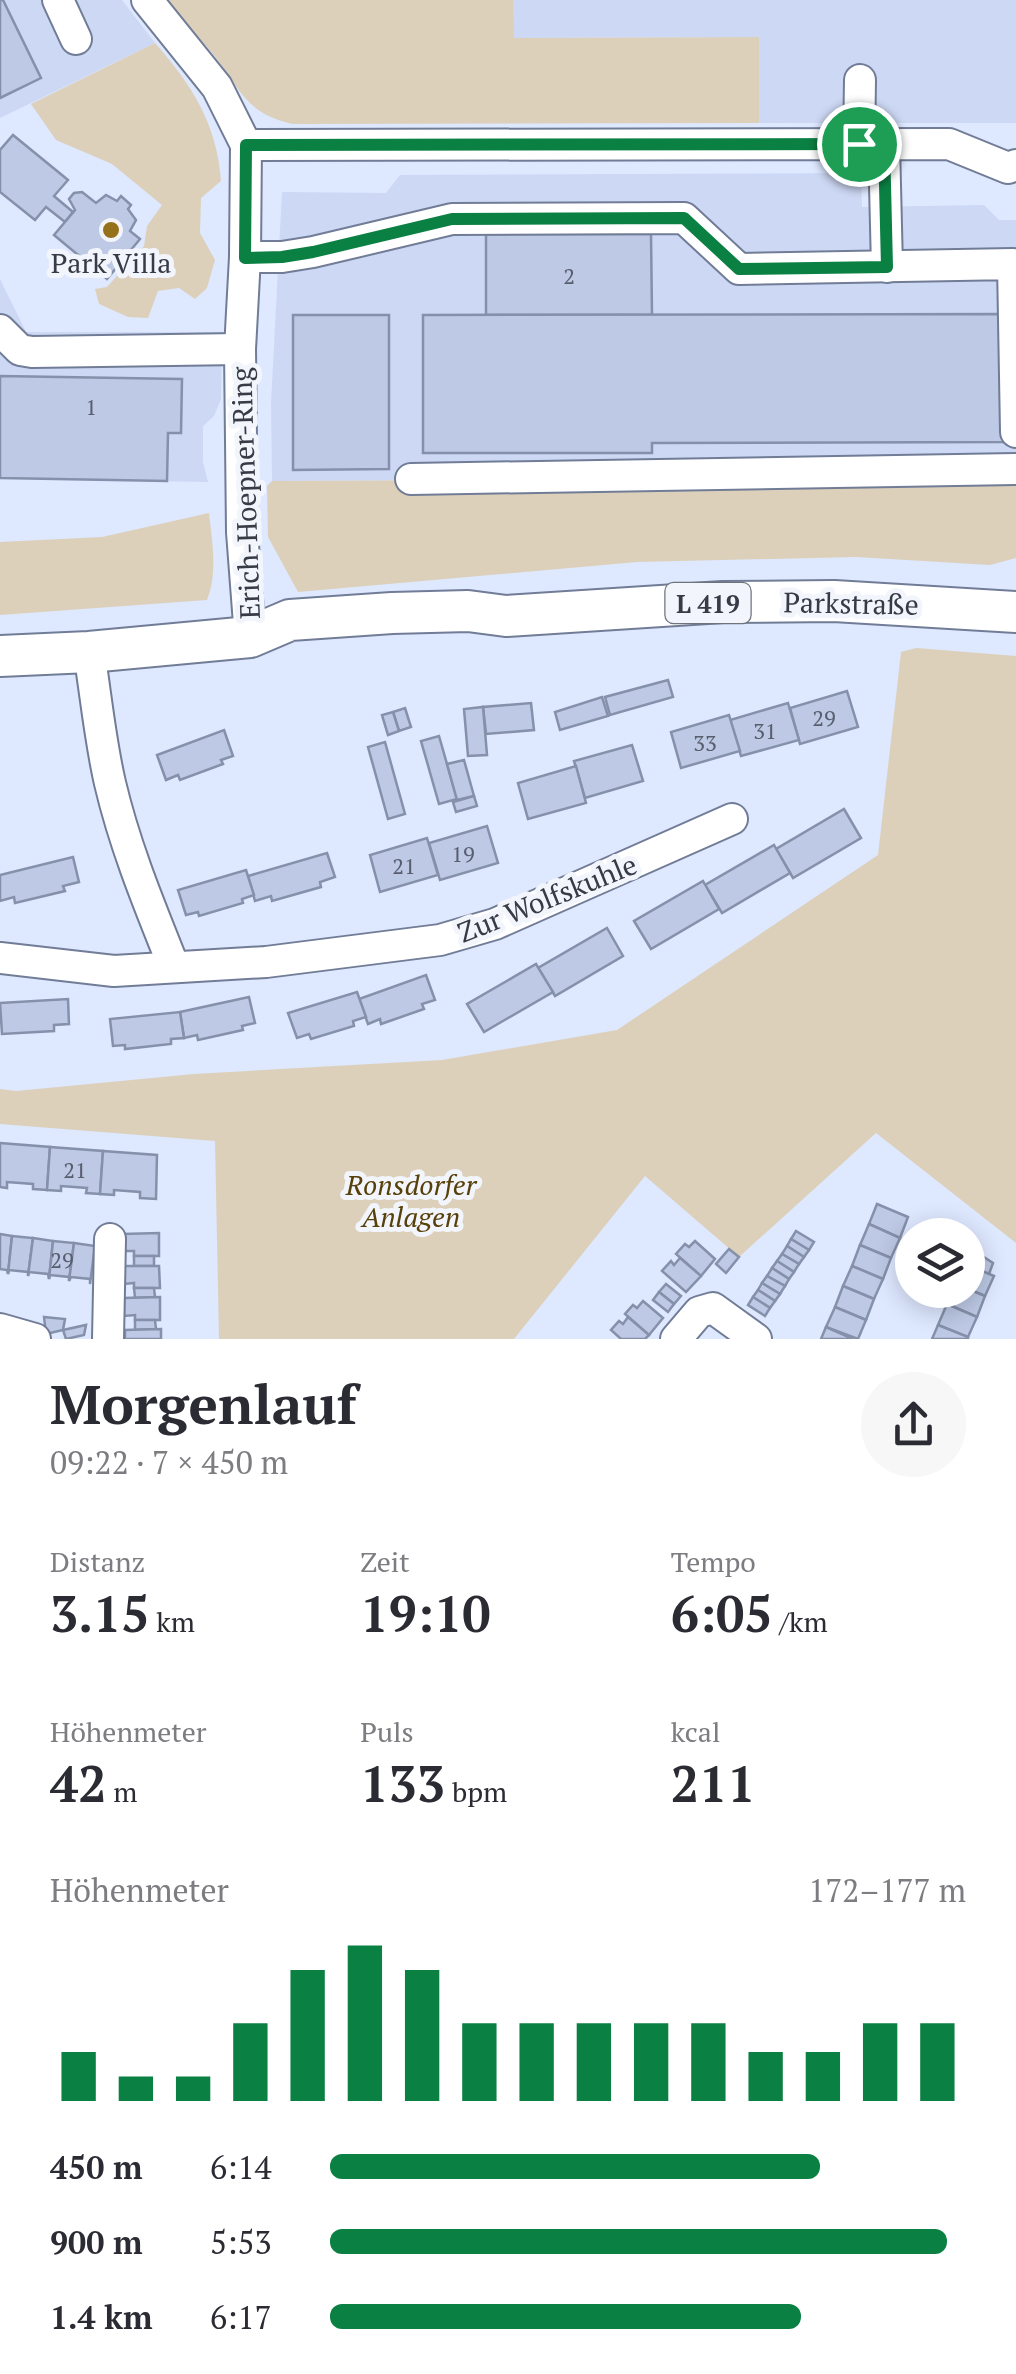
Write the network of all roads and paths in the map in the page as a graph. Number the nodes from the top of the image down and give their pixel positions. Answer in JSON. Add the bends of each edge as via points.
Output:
{"nodes":[{"id":1,"x":58,"y":0,"type":"edge"},
{"id":2,"x":147,"y":0,"type":"edge"},
{"id":3,"x":76,"y":39,"type":"dead end"},
{"id":4,"x":860,"y":80,"type":"dead end"},
{"id":5,"x":871,"y":144,"type":"junction"},
{"id":6,"x":246,"y":145,"type":"junction"},
{"id":7,"x":1016,"y":165,"type":"edge"},
{"id":8,"x":245,"y":258,"type":"junction"},
{"id":9,"x":887,"y":267,"type":"junction"},
{"id":10,"x":0,"y":330,"type":"edge"},
{"id":11,"x":240,"y":349,"type":"junction"},
{"id":12,"x":1016,"y":432,"type":"edge"},
{"id":13,"x":1016,"y":470,"type":"edge"},
{"id":14,"x":411,"y":480,"type":"dead end"},
{"id":15,"x":1016,"y":612,"type":"edge"},
{"id":16,"x":250,"y":637,"type":"junction"},
{"id":17,"x":89,"y":652,"type":"junction"},
{"id":18,"x":0,"y":656,"type":"edge"},
{"id":19,"x":732,"y":819,"type":"dead end"},
{"id":20,"x":0,"y":958,"type":"edge"},
{"id":21,"x":174,"y":967,"type":"junction"},
{"id":22,"x":110,"y":1239,"type":"dead end"},
{"id":23,"x":0,"y":1329,"type":"edge"},
{"id":24,"x":35,"y":1339,"type":"edge"},
{"id":25,"x":108,"y":1339,"type":"edge"},
{"id":26,"x":676,"y":1339,"type":"edge"},
{"id":27,"x":756,"y":1339,"type":"edge"}],
"edges":[{"from":1,"to":3,"type":"street"},
{"from":2,"to":6,"type":"street","name":"Erich-Hoepner-Ring","via":[[216,87]]},
{"from":4,"to":5,"type":"street"},
{"from":5,"to":6,"type":"street"},
{"from":5,"to":7,"type":"street","via":[[949,144],[1008,168]]},
{"from":5,"to":9,"type":"street"},
{"from":6,"to":8,"type":"street","name":"Erich-Hoepner-Ring"},
{"from":8,"to":9,"type":"street","via":[[313,252],[452,219],[684,218],[739,269]]},
{"from":8,"to":11,"type":"street","name":"Erich-Hoepner-Ring"},
{"from":9,"to":12,"type":"street","via":[[1013,264]]},
{"from":10,"to":11,"type":"street","name":"Erich-Hoepner-Ring","via":[[20,350],[32,352]]},
{"from":11,"to":16,"type":"street","name":"Erich-Hoepner-Ring"},
{"from":13,"to":14,"type":"street"},
{"from":15,"to":16,"type":"main road","name":"Parkstraße","number":"L 419","via":[[722,602],[506,616],[468,611],[316,618],[290,620]]},
{"from":16,"to":17,"type":"main road","name":"Parkstraße","number":"L 419"},
{"from":17,"to":18,"type":"main road","name":"Parkstraße","number":"L 419"},
{"from":17,"to":21,"type":"street","via":[[119,817]]},
{"from":19,"to":21,"type":"street","name":"Zur Wolfskuhle","via":[[466,934],[266,962]]},
{"from":20,"to":21,"type":"street","name":"Zur Wolfskuhle","via":[[114,971]]},
{"from":22,"to":25,"type":"street"},
{"from":23,"to":24,"type":"street"},
{"from":26,"to":27,"type":"street","via":[[698,1312],[713,1308]]}]}
